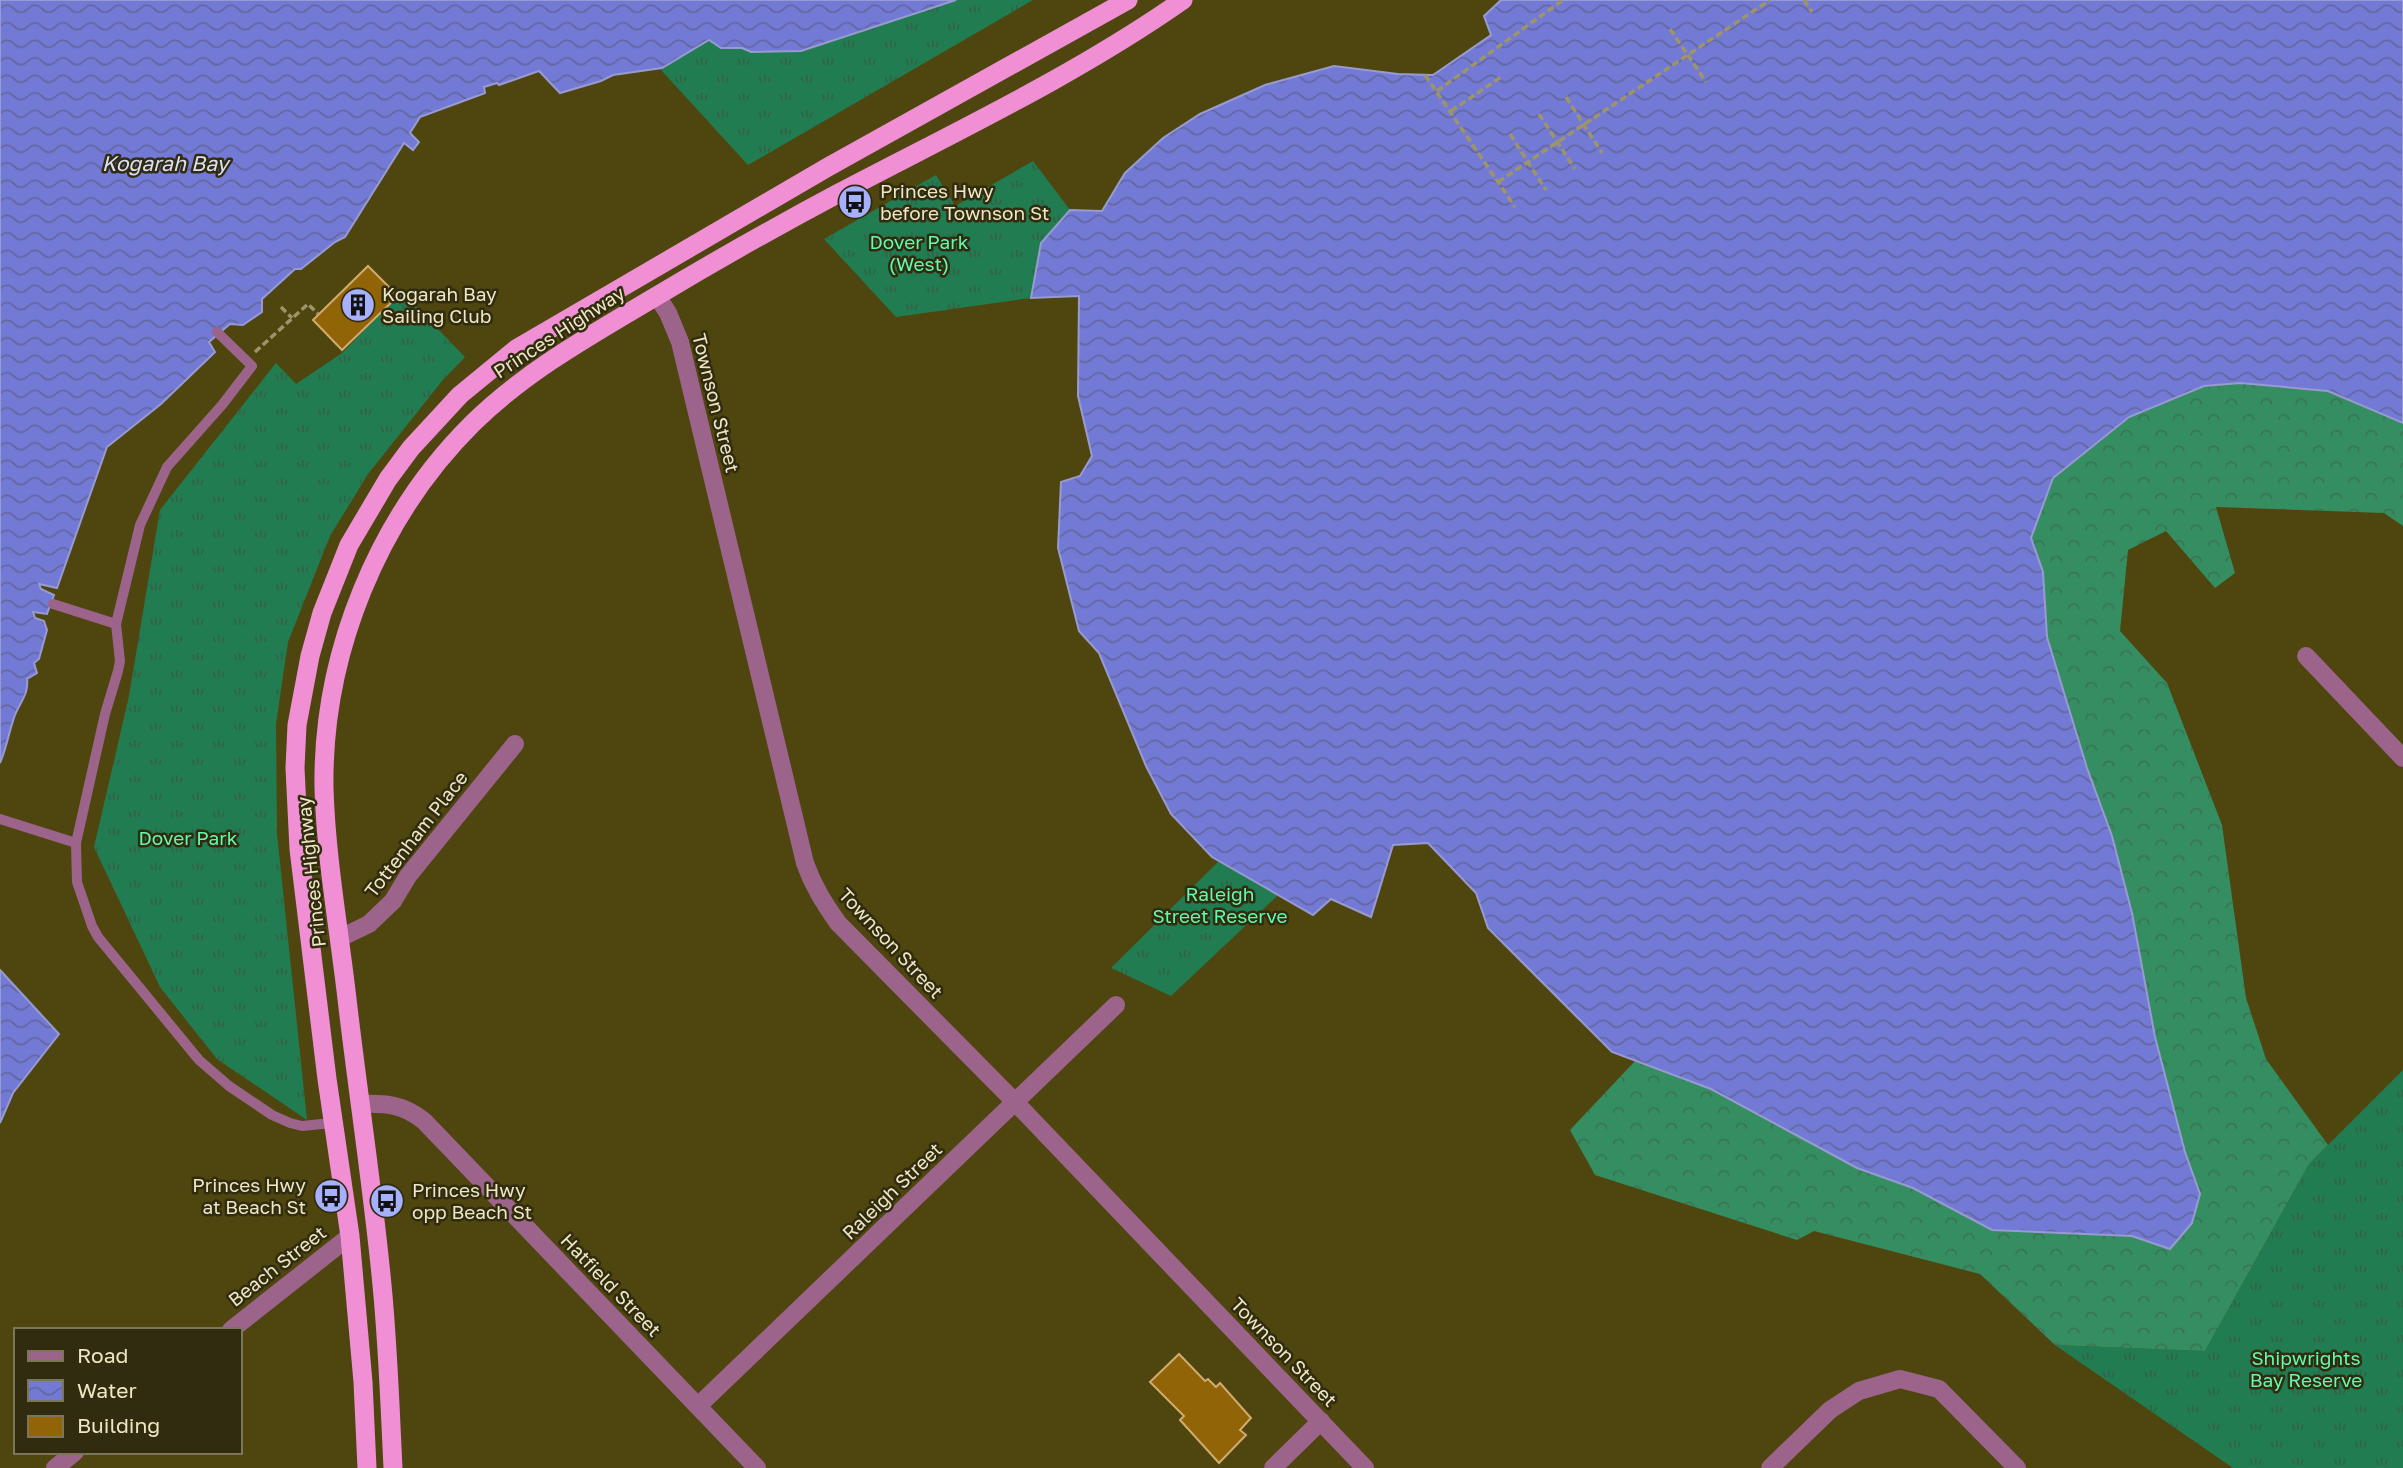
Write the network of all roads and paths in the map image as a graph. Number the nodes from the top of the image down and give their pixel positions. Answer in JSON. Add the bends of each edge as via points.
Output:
{"nodes":[{"id":1,"x":1128,"y":0,"type":"edge"},
{"id":2,"x":1183,"y":0,"type":"edge"},
{"id":3,"x":1563,"y":0,"type":"edge"},
{"id":4,"x":1770,"y":0,"type":"edge"},
{"id":5,"x":1804,"y":0,"type":"edge"},
{"id":6,"x":1812,"y":12,"type":"dead end"},
{"id":7,"x":1670,"y":29,"type":"dead end"},
{"id":8,"x":1688,"y":55,"type":"junction"},
{"id":9,"x":1425,"y":75,"type":"dead end"},
{"id":10,"x":1501,"y":77,"type":"dead end"},
{"id":11,"x":1706,"y":82,"type":"dead end"},
{"id":12,"x":1437,"y":91,"type":"junction"},
{"id":13,"x":1566,"y":97,"type":"dead end"},
{"id":14,"x":1451,"y":111,"type":"junction"},
{"id":15,"x":1539,"y":114,"type":"dead end"},
{"id":16,"x":1583,"y":125,"type":"junction"},
{"id":17,"x":1510,"y":134,"type":"dead end"},
{"id":18,"x":1557,"y":142,"type":"junction"},
{"id":19,"x":1602,"y":153,"type":"dead end"},
{"id":20,"x":1528,"y":162,"type":"junction"},
{"id":21,"x":1575,"y":169,"type":"dead end"},
{"id":22,"x":1498,"y":182,"type":"junction"},
{"id":23,"x":1546,"y":190,"type":"dead end"},
{"id":24,"x":1515,"y":207,"type":"dead end"},
{"id":25,"x":657,"y":296,"type":"junction"},
{"id":26,"x":281,"y":307,"type":"dead end"},
{"id":27,"x":318,"y":314,"type":"dead end"},
{"id":28,"x":292,"y":318,"type":"junction"},
{"id":29,"x":217,"y":331,"type":"dead end"},
{"id":30,"x":246,"y":360,"type":"junction"},
{"id":31,"x":53,"y":604,"type":"dead end"},
{"id":32,"x":116,"y":624,"type":"junction"},
{"id":33,"x":2306,"y":656,"type":"dead end"},
{"id":34,"x":515,"y":744,"type":"dead end"},
{"id":35,"x":2403,"y":758,"type":"edge"},
{"id":36,"x":0,"y":819,"type":"edge"},
{"id":37,"x":76,"y":844,"type":"junction"},
{"id":38,"x":340,"y":938,"type":"junction"},
{"id":39,"x":1116,"y":1005,"type":"dead end"},
{"id":40,"x":1015,"y":1102,"type":"junction"},
{"id":41,"x":359,"y":1104,"type":"junction"},
{"id":42,"x":332,"y":1123,"type":"junction"},
{"id":43,"x":349,"y":1236,"type":"junction"},
{"id":44,"x":233,"y":1328,"type":"edge"},
{"id":45,"x":698,"y":1406,"type":"junction"},
{"id":46,"x":1321,"y":1421,"type":"junction"},
{"id":47,"x":72,"y":1454,"type":"edge"},
{"id":48,"x":55,"y":1468,"type":"edge"},
{"id":49,"x":367,"y":1468,"type":"edge"},
{"id":50,"x":393,"y":1468,"type":"edge"},
{"id":51,"x":757,"y":1468,"type":"edge"},
{"id":52,"x":1273,"y":1468,"type":"edge"},
{"id":53,"x":1366,"y":1468,"type":"edge"},
{"id":54,"x":1770,"y":1468,"type":"edge"},
{"id":55,"x":2017,"y":1468,"type":"edge"}],
"edges":[{"from":1,"to":42,"type":"highway","name":"Princes Highway","via":[[516,349],[435,420],[388,479],[335,577],[310,656],[297,725],[299,849]]},
{"from":2,"to":25,"type":"highway","name":"Princes Highway","via":[[1070,70]]},
{"from":3,"to":12,"type":"path"},
{"from":4,"to":8,"type":"path"},
{"from":5,"to":6,"type":"path"},
{"from":7,"to":8,"type":"path"},
{"from":8,"to":11,"type":"path"},
{"from":8,"to":16,"type":"path"},
{"from":9,"to":12,"type":"path"},
{"from":10,"to":14,"type":"path"},
{"from":12,"to":14,"type":"path"},
{"from":13,"to":16,"type":"path"},
{"from":14,"to":22,"type":"path"},
{"from":15,"to":18,"type":"path"},
{"from":16,"to":18,"type":"path"},
{"from":16,"to":19,"type":"path"},
{"from":17,"to":20,"type":"path"},
{"from":18,"to":20,"type":"path"},
{"from":18,"to":21,"type":"path"},
{"from":20,"to":22,"type":"path"},
{"from":20,"to":23,"type":"path"},
{"from":22,"to":24,"type":"path"},
{"from":25,"to":38,"type":"highway","name":"Princes Highway","via":[[531,373],[474,423],[409,500],[367,581],[336,672],[326,750],[324,789]]},
{"from":25,"to":40,"type":"street","name":"Townson Street","via":[[680,342],[812,882],[838,923]]},
{"from":26,"to":28,"type":"path"},
{"from":27,"to":28,"type":"path","via":[[308,304]]},
{"from":28,"to":30,"type":"path"},
{"from":29,"to":30,"type":"lane"},
{"from":30,"to":32,"type":"lane","via":[[252,366],[167,467],[140,526]]},
{"from":31,"to":32,"type":"lane"},
{"from":32,"to":37,"type":"lane","via":[[120,661]]},
{"from":33,"to":35,"type":"street"},
{"from":34,"to":38,"type":"street","name":"Tottenham Place","via":[[393,901],[359,931]]},
{"from":36,"to":37,"type":"lane"},
{"from":37,"to":42,"type":"lane","via":[[77,882],[92,926],[199,1059],[272,1115],[302,1126]]},
{"from":38,"to":41,"type":"highway","name":"Princes Highway"},
{"from":39,"to":40,"type":"street","name":"Raleigh Street"},
{"from":40,"to":45,"type":"street","name":"Raleigh Street"},
{"from":40,"to":46,"type":"street","name":"Townson Street"},
{"from":41,"to":45,"type":"street","name":"Hatfield Street","via":[[394,1104],[424,1121]]},
{"from":41,"to":50,"type":"highway","name":"Princes Highway","via":[[382,1284]]},
{"from":42,"to":43,"type":"highway","name":"Princes Highway"},
{"from":43,"to":44,"type":"street","name":"Beach Street"},
{"from":43,"to":49,"type":"highway","name":"Princes Highway"},
{"from":45,"to":51,"type":"street","name":"Hatfield Street"},
{"from":46,"to":52,"type":"street"},
{"from":46,"to":53,"type":"street","name":"Townson Street"},
{"from":47,"to":48,"type":"street"},
{"from":54,"to":55,"type":"street","via":[[1830,1410],[1858,1391],[1900,1379],[1939,1389]]}]}
